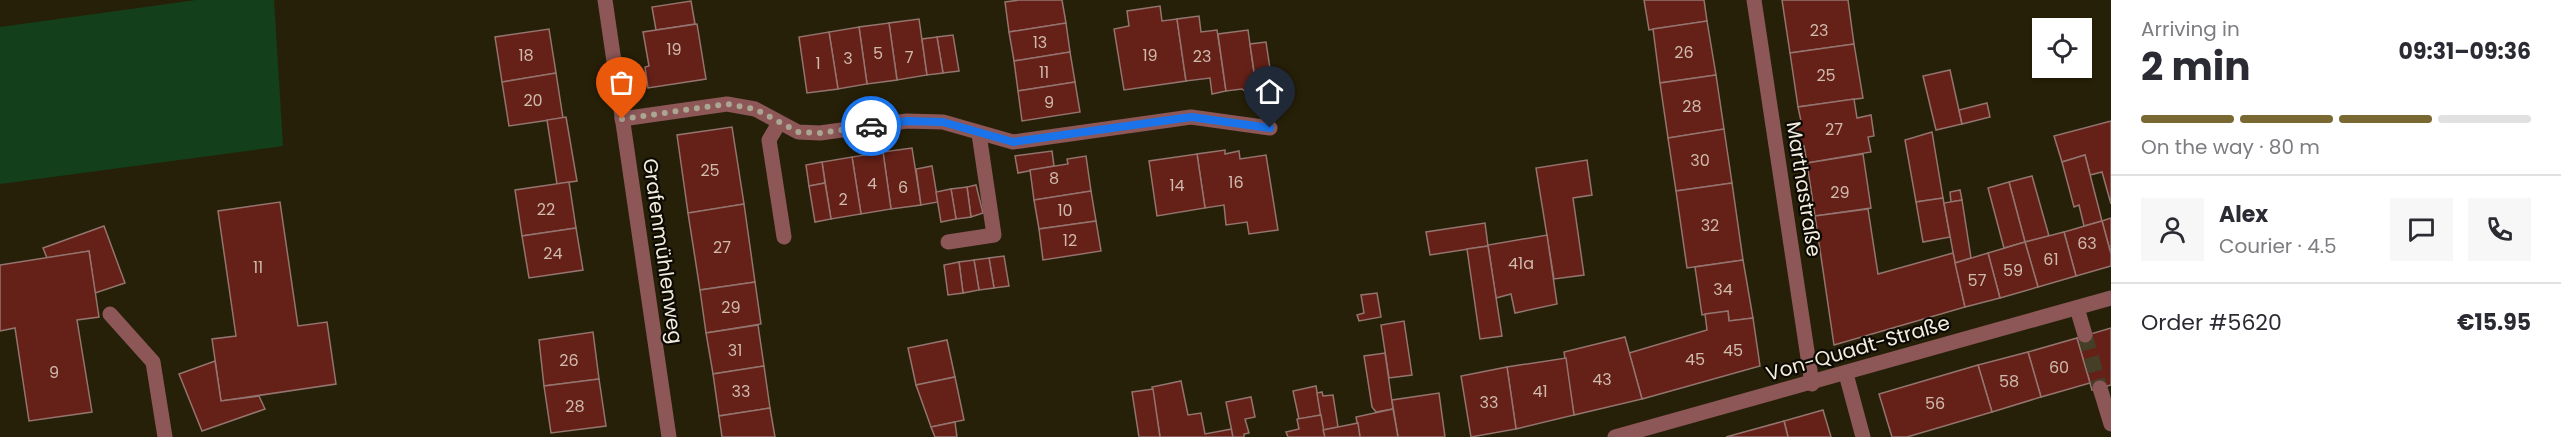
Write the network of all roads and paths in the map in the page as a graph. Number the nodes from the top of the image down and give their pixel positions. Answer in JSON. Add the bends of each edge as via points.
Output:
{"nodes":[{"id":1,"x":605,"y":0,"type":"edge"},
{"id":2,"x":1754,"y":0,"type":"edge"},
{"id":3,"x":622,"y":119,"type":"junction"},
{"id":4,"x":779,"y":123,"type":"junction"},
{"id":5,"x":1270,"y":128,"type":"dead end"},
{"id":6,"x":979,"y":134,"type":"junction"},
{"id":7,"x":784,"y":237,"type":"dead end"},
{"id":8,"x":948,"y":242,"type":"dead end"},
{"id":9,"x":2111,"y":298,"type":"edge"},
{"id":10,"x":2077,"y":308,"type":"junction"},
{"id":11,"x":110,"y":314,"type":"dead end"},
{"id":12,"x":2085,"y":335,"type":"tunnel mouth"},
{"id":13,"x":1846,"y":374,"type":"junction"},
{"id":14,"x":1812,"y":384,"type":"junction"},
{"id":15,"x":2100,"y":388,"type":"tunnel mouth"},
{"id":16,"x":2111,"y":424,"type":"edge"},
{"id":17,"x":1635,"y":434,"type":"edge"},
{"id":18,"x":165,"y":437,"type":"edge"},
{"id":19,"x":669,"y":437,"type":"edge"},
{"id":20,"x":1615,"y":437,"type":"edge"},
{"id":21,"x":1863,"y":437,"type":"edge"}],
"edges":[{"from":1,"to":3,"type":"street","name":"Grafenmühlenweg"},
{"from":2,"to":14,"type":"street","name":"Marthastraße"},
{"from":3,"to":4,"type":"street","via":[[727,104],[755,109]]},
{"from":3,"to":19,"type":"street","name":"Grafenmühlenweg"},
{"from":4,"to":6,"type":"street","via":[[798,132],[820,133],[907,121],[943,122]]},
{"from":4,"to":7,"type":"street","via":[[770,140]]},
{"from":5,"to":6,"type":"street","via":[[1191,117],[1013,142]]},
{"from":6,"to":8,"type":"street","via":[[994,235]]},
{"from":9,"to":10,"type":"street","name":"Von-Quadt-Straße"},
{"from":10,"to":12,"type":"street"},
{"from":10,"to":13,"type":"street","name":"Von-Quadt-Straße"},
{"from":11,"to":18,"type":"street","via":[[153,362]]},
{"from":13,"to":14,"type":"street","name":"Von-Quadt-Straße"},
{"from":13,"to":21,"type":"street"},
{"from":14,"to":17,"type":"street","name":"Von-Quadt-Straße"},
{"from":15,"to":16,"type":"street"},
{"from":17,"to":20,"type":"street","name":"Von-Quadt-Straße"}]}
